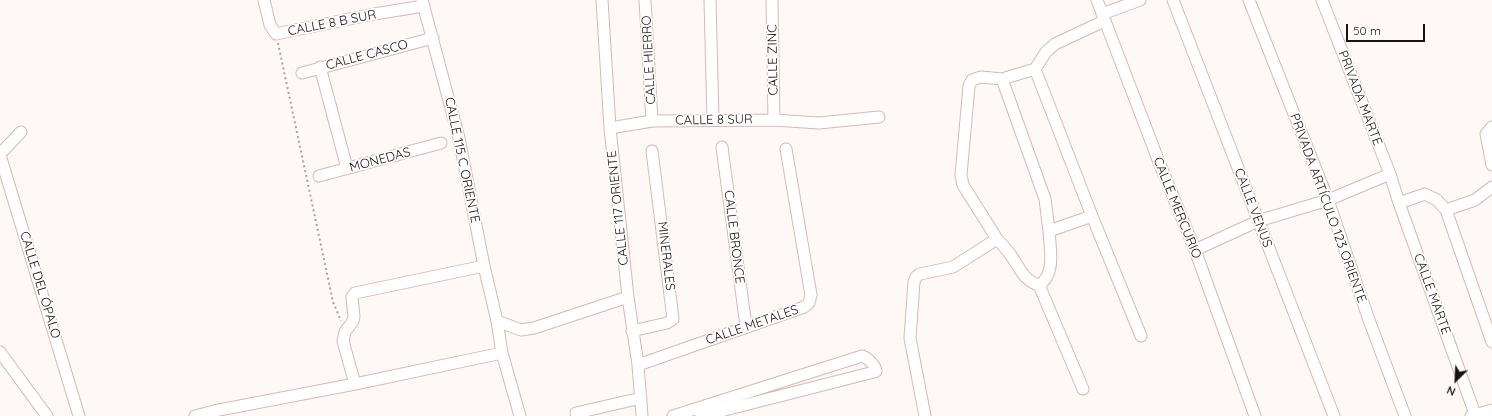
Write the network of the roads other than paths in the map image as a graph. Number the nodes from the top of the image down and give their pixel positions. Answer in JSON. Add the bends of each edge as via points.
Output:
{"nodes":[{"id":1,"x":264,"y":0,"type":"edge"},
{"id":2,"x":602,"y":0,"type":"edge"},
{"id":3,"x":645,"y":0,"type":"edge"},
{"id":4,"x":710,"y":0,"type":"edge"},
{"id":5,"x":772,"y":0,"type":"edge"},
{"id":6,"x":1097,"y":0,"type":"edge"},
{"id":7,"x":1140,"y":0,"type":"edge"},
{"id":8,"x":1173,"y":0,"type":"edge"},
{"id":9,"x":1249,"y":0,"type":"edge"},
{"id":10,"x":1322,"y":0,"type":"edge"},
{"id":11,"x":423,"y":3,"type":"edge"},
{"id":12,"x":1103,"y":17,"type":"junction"},
{"id":13,"x":433,"y":38,"type":"junction"},
{"id":14,"x":320,"y":67,"type":"junction"},
{"id":15,"x":1035,"y":69,"type":"junction"},
{"id":16,"x":302,"y":73,"type":"dead end"},
{"id":17,"x":1002,"y":79,"type":"junction"},
{"id":18,"x":879,"y":117,"type":"dead end"},
{"id":19,"x":713,"y":120,"type":"junction"},
{"id":20,"x":774,"y":120,"type":"junction"},
{"id":21,"x":652,"y":121,"type":"junction"},
{"id":22,"x":1492,"y":127,"type":"edge"},
{"id":23,"x":610,"y":128,"type":"junction"},
{"id":24,"x":21,"y":132,"type":"dead end"},
{"id":25,"x":441,"y":143,"type":"dead end"},
{"id":26,"x":722,"y":147,"type":"dead end"},
{"id":27,"x":786,"y":149,"type":"dead end"},
{"id":28,"x":652,"y":151,"type":"dead end"},
{"id":29,"x":0,"y":154,"type":"edge"},
{"id":30,"x":1492,"y":165,"type":"edge"},
{"id":31,"x":347,"y":168,"type":"junction"},
{"id":32,"x":1390,"y":174,"type":"junction"},
{"id":33,"x":319,"y":176,"type":"dead end"},
{"id":34,"x":1492,"y":187,"type":"edge"},
{"id":35,"x":1328,"y":200,"type":"junction"},
{"id":36,"x":1399,"y":203,"type":"junction"},
{"id":37,"x":1446,"y":210,"type":"junction"},
{"id":38,"x":1092,"y":216,"type":"junction"},
{"id":39,"x":1258,"y":221,"type":"junction"},
{"id":40,"x":1049,"y":231,"type":"junction"},
{"id":41,"x":997,"y":239,"type":"junction"},
{"id":42,"x":1195,"y":250,"type":"junction"},
{"id":43,"x":484,"y":266,"type":"junction"},
{"id":44,"x":1039,"y":285,"type":"junction"},
{"id":45,"x":628,"y":297,"type":"junction"},
{"id":46,"x":497,"y":321,"type":"junction"},
{"id":47,"x":746,"y":326,"type":"junction"},
{"id":48,"x":632,"y":331,"type":"junction"},
{"id":49,"x":1141,"y":336,"type":"dead end"},
{"id":50,"x":1492,"y":342,"type":"edge"},
{"id":51,"x":0,"y":352,"type":"edge"},
{"id":52,"x":502,"y":353,"type":"junction"},
{"id":53,"x":638,"y":365,"type":"junction"},
{"id":54,"x":790,"y":379,"type":"junction"},
{"id":55,"x":355,"y":384,"type":"junction"},
{"id":56,"x":1083,"y":389,"type":"dead end"},
{"id":57,"x":793,"y":393,"type":"junction"},
{"id":58,"x":641,"y":398,"type":"junction"},
{"id":59,"x":724,"y":405,"type":"junction"},
{"id":60,"x":1492,"y":410,"type":"edge"},
{"id":61,"x":576,"y":413,"type":"dead end"},
{"id":62,"x":922,"y":415,"type":"edge"},
{"id":63,"x":1473,"y":415,"type":"edge"},
{"id":64,"x":47,"y":416,"type":"edge"},
{"id":65,"x":79,"y":416,"type":"edge"},
{"id":66,"x":196,"y":416,"type":"edge"},
{"id":67,"x":520,"y":416,"type":"edge"},
{"id":68,"x":642,"y":416,"type":"edge"},
{"id":69,"x":673,"y":416,"type":"edge"},
{"id":70,"x":701,"y":416,"type":"edge"},
{"id":71,"x":1255,"y":416,"type":"edge"},
{"id":72,"x":1334,"y":416,"type":"edge"},
{"id":73,"x":1406,"y":416,"type":"edge"}],
"edges":[{"from":1,"to":11,"type":"street","name":"CALLE 8 B SUR","via":[[270,25],[276,34]]},
{"from":2,"to":23,"type":"street","name":"CALLE 117 ORIENTE"},
{"from":3,"to":21,"type":"street","name":"CALLE HIERRO"},
{"from":4,"to":19,"type":"street"},
{"from":5,"to":20,"type":"street","name":"CALLE ZINC"},
{"from":6,"to":12,"type":"street","name":"CALLE MERCURIO"},
{"from":7,"to":12,"type":"street"},
{"from":8,"to":39,"type":"street","name":"CALLE VENUS"},
{"from":9,"to":35,"type":"street","name":"PRIVADA ARTÍCULO 123 ORIENTE"},
{"from":10,"to":32,"type":"street","name":"PRIVADA MARTE"},
{"from":11,"to":13,"type":"street","name":"CALLE 115 C ORIENTE"},
{"from":12,"to":15,"type":"street","via":[[1055,44],[1046,52]]},
{"from":12,"to":42,"type":"street","name":"CALLE MERCURIO"},
{"from":13,"to":14,"type":"street","name":"CALLE CASCO"},
{"from":13,"to":43,"type":"street","name":"CALLE 115 C ORIENTE","via":[[459,138]]},
{"from":14,"to":16,"type":"street","name":"CALLE CASCO"},
{"from":14,"to":31,"type":"street"},
{"from":15,"to":17,"type":"street"},
{"from":15,"to":38,"type":"street"},
{"from":17,"to":40,"type":"street","via":[[1045,199]]},
{"from":17,"to":41,"type":"street","via":[[981,77],[972,80],[961,175],[969,196]]},
{"from":18,"to":20,"type":"street","name":"CALLE 8 SUR","via":[[818,123]]},
{"from":19,"to":20,"type":"street","name":"CALLE 8 SUR"},
{"from":19,"to":21,"type":"street","name":"CALLE 8 SUR"},
{"from":21,"to":23,"type":"street","name":"CALLE 8 SUR"},
{"from":22,"to":30,"type":"street","via":[[1486,134]]},
{"from":23,"to":45,"type":"street","name":"CALLE 117 ORIENTE"},
{"from":24,"to":29,"type":"street"},
{"from":25,"to":31,"type":"street","name":"MONEDAS"},
{"from":26,"to":47,"type":"street","name":"CALLE BRONCE"},
{"from":27,"to":47,"type":"street","name":"CALLE METALES","via":[[811,295],[809,303],[804,307]]},
{"from":28,"to":48,"type":"street","name":"MINERALES","via":[[673,320]]},
{"from":29,"to":65,"type":"street","name":"CALLE DEL ÓPALO"},
{"from":31,"to":33,"type":"street","name":"MONEDAS"},
{"from":32,"to":35,"type":"street"},
{"from":32,"to":36,"type":"street","name":"CALLE MARTE"},
{"from":34,"to":37,"type":"street","via":[[1475,200]]},
{"from":35,"to":39,"type":"street"},
{"from":35,"to":73,"type":"street","name":"PRIVADA ARTÍCULO 123 ORIENTE","via":[[1369,320]]},
{"from":36,"to":37,"type":"street","via":[[1425,194],[1437,200]]},
{"from":36,"to":63,"type":"street","name":"CALLE MARTE"},
{"from":37,"to":50,"type":"street"},
{"from":38,"to":40,"type":"street"},
{"from":38,"to":49,"type":"street"},
{"from":39,"to":42,"type":"street"},
{"from":39,"to":72,"type":"street","name":"CALLE VENUS"},
{"from":40,"to":44,"type":"street","via":[[1049,274]]},
{"from":41,"to":44,"type":"street","via":[[1010,253],[1025,277]]},
{"from":41,"to":62,"type":"street","via":[[953,267],[916,277],[910,338]]},
{"from":42,"to":71,"type":"street","name":"CALLE MERCURIO"},
{"from":43,"to":46,"type":"street","name":"CALLE 115 C ORIENTE"},
{"from":43,"to":55,"type":"street","via":[[356,294],[352,297],[354,317],[342,341]]},
{"from":44,"to":56,"type":"street"},
{"from":45,"to":46,"type":"street","via":[[534,328],[521,330]]},
{"from":45,"to":48,"type":"street","name":"CALLE 117 ORIENTE"},
{"from":46,"to":52,"type":"street","name":"CALLE 115 C ORIENTE"},
{"from":47,"to":53,"type":"street","name":"CALLE METALES"},
{"from":48,"to":53,"type":"street","name":"CALLE 117 ORIENTE"},
{"from":51,"to":64,"type":"street"},
{"from":52,"to":55,"type":"street"},
{"from":52,"to":67,"type":"street","name":"CALLE 115 C ORIENTE"},
{"from":53,"to":58,"type":"street","name":"CALLE 117 ORIENTE"},
{"from":54,"to":57,"type":"street"},
{"from":54,"to":57,"type":"street","via":[[862,356],[876,369],[874,372]]},
{"from":54,"to":59,"type":"street"},
{"from":55,"to":66,"type":"street"},
{"from":57,"to":59,"type":"street"},
{"from":58,"to":61,"type":"street"},
{"from":58,"to":68,"type":"street","name":"CALLE 117 ORIENTE"},
{"from":59,"to":69,"type":"street"},
{"from":59,"to":70,"type":"street"},
{"from":60,"to":63,"type":"street"}]}
